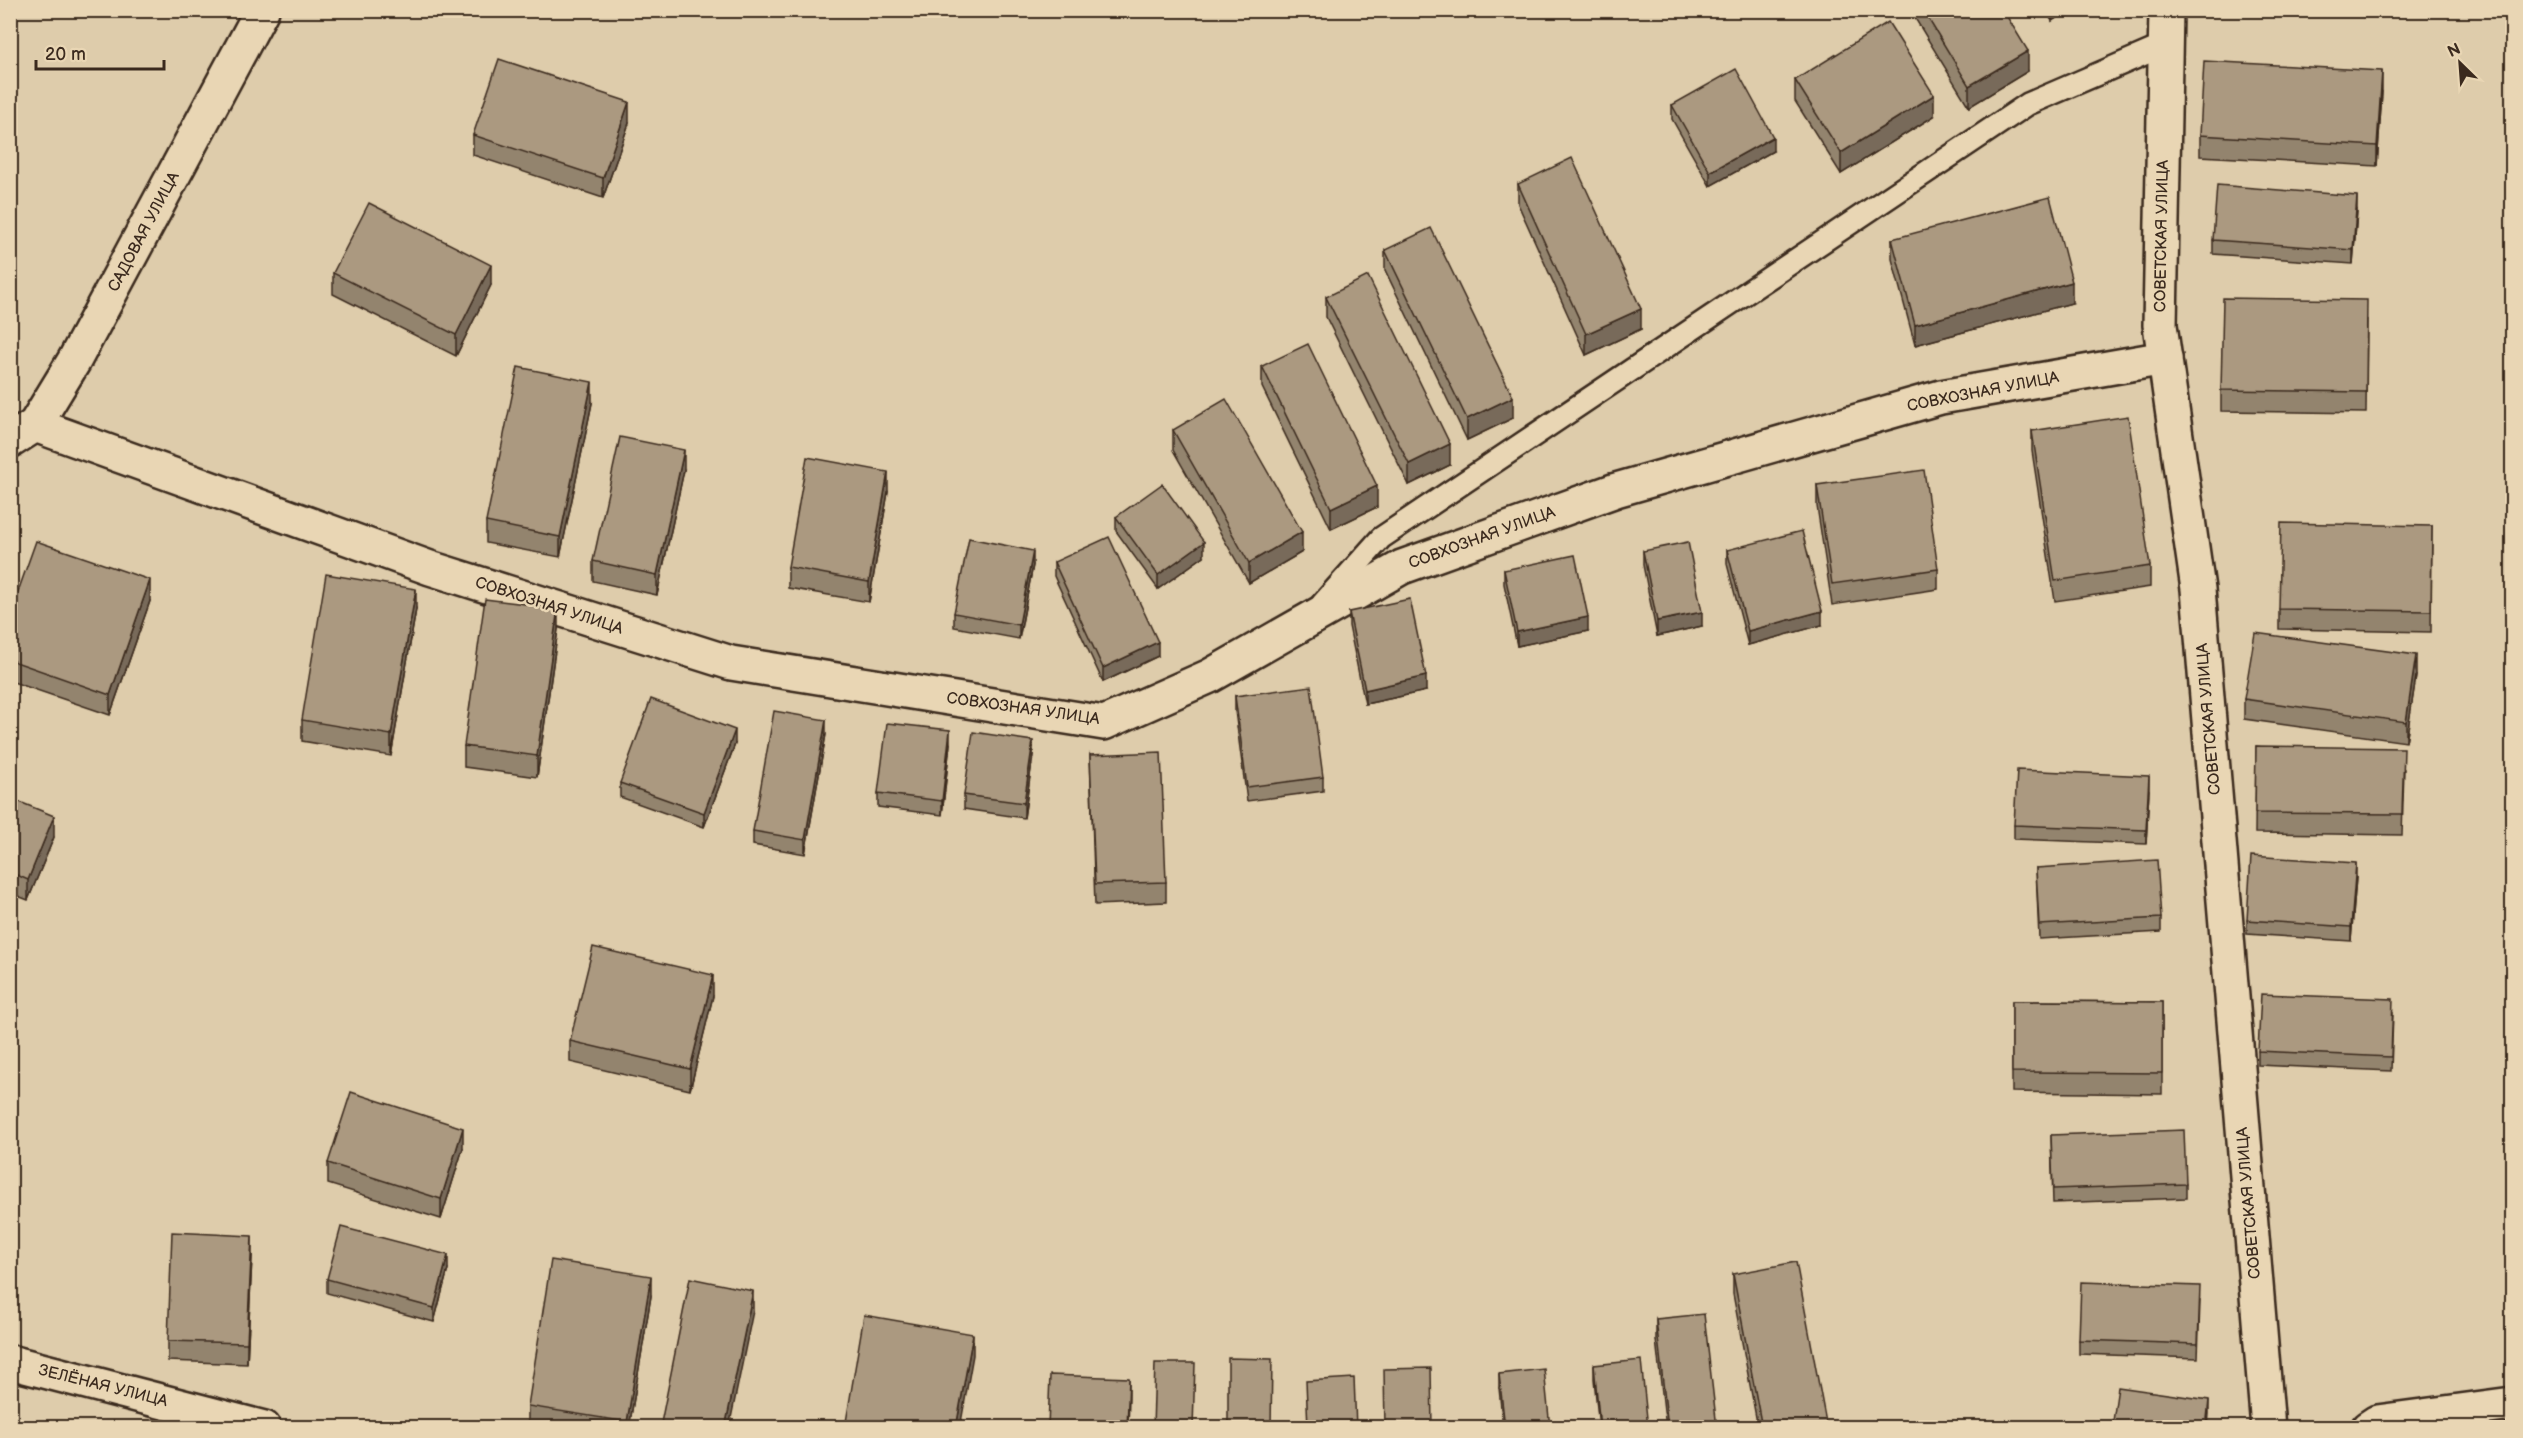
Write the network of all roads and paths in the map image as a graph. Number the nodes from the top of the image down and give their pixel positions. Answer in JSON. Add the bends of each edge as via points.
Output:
{"nodes":[{"id":1,"x":262,"y":10,"type":"edge"},
{"id":2,"x":2166,"y":10,"type":"edge"},
{"id":3,"x":2165,"y":45,"type":"junction"},
{"id":4,"x":2165,"y":358,"type":"junction"},
{"id":5,"x":23,"y":433,"type":"edge"},
{"id":6,"x":1307,"y":621,"type":"junction"},
{"id":7,"x":10,"y":1362,"type":"edge"},
{"id":8,"x":2512,"y":1404,"type":"edge"},
{"id":9,"x":264,"y":1428,"type":"edge"},
{"id":10,"x":2268,"y":1428,"type":"edge"},
{"id":11,"x":2368,"y":1428,"type":"edge"}],
"edges":[{"from":1,"to":5,"type":"street","name":"САДОВАЯ УЛИЦА","via":[[74,361]]},
{"from":2,"to":3,"type":"street","name":"СОВЕТСКАЯ УЛИЦА"},
{"from":3,"to":4,"type":"street","name":"СОВЕТСКАЯ УЛИЦА","via":[[2160,325]]},
{"from":3,"to":6,"type":"lane","via":[[2028,104],[1391,531]]},
{"from":4,"to":6,"type":"street","name":"СОВХОЗНАЯ УЛИЦА","via":[[1941,397],[1616,490],[1402,567]]},
{"from":4,"to":10,"type":"street","name":"СОВЕТСКАЯ УЛИЦА","via":[[2198,589]]},
{"from":5,"to":6,"type":"street","name":"СОВХОЗНАЯ УЛИЦА","via":[[731,663],[1104,723],[1210,676]]},
{"from":7,"to":9,"type":"street","name":"ЗЕЛЁНАЯ УЛИЦА"},
{"from":8,"to":11,"type":"street","via":[[2377,1422]]}]}
